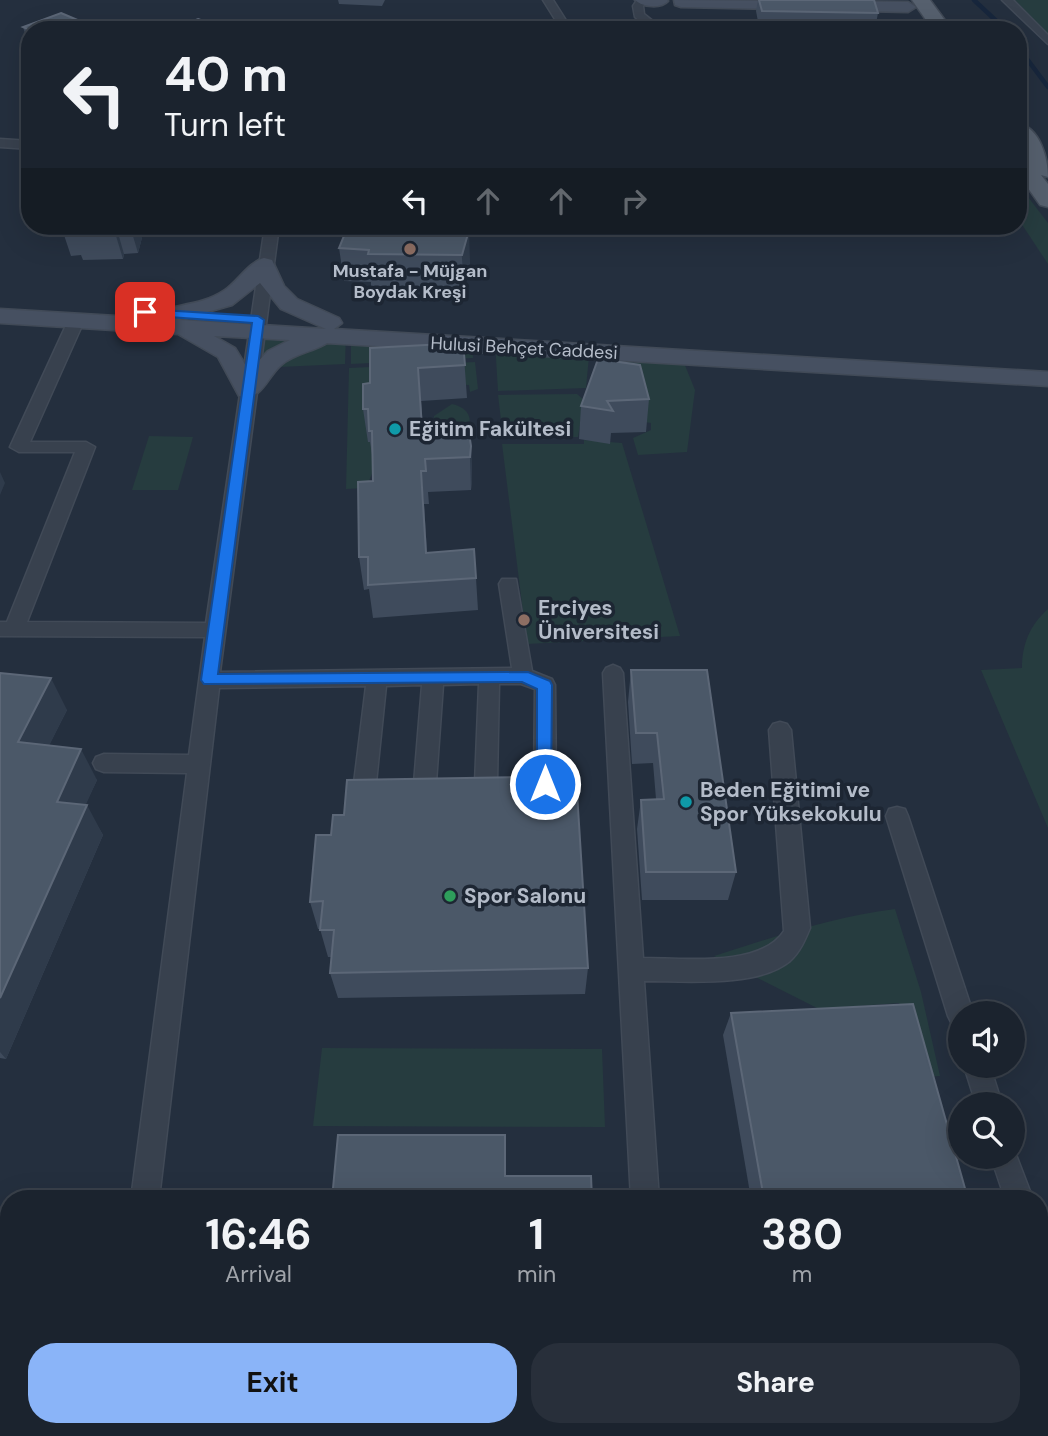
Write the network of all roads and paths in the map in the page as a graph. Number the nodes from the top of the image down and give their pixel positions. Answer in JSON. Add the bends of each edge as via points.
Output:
{"nodes":[{"id":1,"x":548,"y":0,"type":"edge"},
{"id":2,"x":651,"y":0,"type":"edge"},
{"id":3,"x":761,"y":0,"type":"edge"},
{"id":4,"x":1007,"y":0,"type":"edge"},
{"id":5,"x":683,"y":1,"type":"edge"},
{"id":6,"x":825,"y":1,"type":"edge"},
{"id":7,"x":850,"y":1,"type":"edge"},
{"id":8,"x":909,"y":2,"type":"edge"},
{"id":9,"x":561,"y":21,"type":"edge"},
{"id":10,"x":647,"y":21,"type":"edge"},
{"id":11,"x":920,"y":21,"type":"edge"},
{"id":12,"x":932,"y":21,"type":"edge"},
{"id":13,"x":1048,"y":41,"type":"edge"},
{"id":14,"x":21,"y":136,"type":"edge"},
{"id":15,"x":1027,"y":141,"type":"edge"},
{"id":16,"x":2,"y":143,"type":"edge"},
{"id":17,"x":21,"y":144,"type":"edge"},
{"id":18,"x":1048,"y":170,"type":"edge"},
{"id":19,"x":1027,"y":171,"type":"edge"},
{"id":20,"x":1048,"y":200,"type":"edge"},
{"id":21,"x":270,"y":235,"type":"edge"},
{"id":22,"x":264,"y":265,"type":"junction"},
{"id":23,"x":0,"y":303,"type":"edge"},
{"id":24,"x":0,"y":316,"type":"edge"},
{"id":25,"x":175,"y":320,"type":"junction"},
{"id":26,"x":76,"y":321,"type":"junction"},
{"id":27,"x":258,"y":326,"type":"junction"},
{"id":28,"x":336,"y":330,"type":"junction"},
{"id":29,"x":1048,"y":363,"type":"edge"},
{"id":30,"x":1048,"y":379,"type":"edge"},
{"id":31,"x":248,"y":391,"type":"junction"},
{"id":32,"x":0,"y":446,"type":"edge"},
{"id":33,"x":19,"y":447,"type":"junction"},
{"id":34,"x":509,"y":584,"type":"dead end"},
{"id":35,"x":7,"y":629,"type":"edge"},
{"id":36,"x":215,"y":630,"type":"junction"},
{"id":37,"x":612,"y":673,"type":"dead end"},
{"id":38,"x":523,"y":676,"type":"junction"},
{"id":39,"x":433,"y":677,"type":"junction"},
{"id":40,"x":489,"y":677,"type":"junction"},
{"id":41,"x":377,"y":678,"type":"junction"},
{"id":42,"x":209,"y":680,"type":"junction"},
{"id":43,"x":780,"y":730,"type":"dead end"},
{"id":44,"x":104,"y":763,"type":"dead end"},
{"id":45,"x":199,"y":764,"type":"junction"},
{"id":46,"x":365,"y":782,"type":"edge"},
{"id":47,"x":425,"y":783,"type":"edge"},
{"id":48,"x":485,"y":783,"type":"edge"},
{"id":49,"x":545,"y":784,"type":"edge"},
{"id":50,"x":898,"y":816,"type":"dead end"},
{"id":51,"x":631,"y":971,"type":"junction"},
{"id":52,"x":956,"y":1001,"type":"edge"},
{"id":53,"x":1009,"y":1169,"type":"edge"},
{"id":54,"x":146,"y":1190,"type":"edge"},
{"id":55,"x":644,"y":1190,"type":"edge"},
{"id":56,"x":1016,"y":1190,"type":"edge"}],
"edges":[{"from":1,"to":9,"type":"street"},
{"from":2,"to":5,"type":"street"},
{"from":2,"to":10,"type":"street","via":[[638,6],[639,15]]},
{"from":3,"to":6,"type":"street"},
{"from":4,"to":13,"type":"street"},
{"from":5,"to":8,"type":"street"},
{"from":6,"to":7,"type":"street"},
{"from":7,"to":8,"type":"street"},
{"from":8,"to":11,"type":"main road"},
{"from":8,"to":12,"type":"main road"},
{"from":14,"to":16,"type":"street"},
{"from":15,"to":18,"type":"main road"},
{"from":16,"to":17,"type":"street"},
{"from":19,"to":20,"type":"main road"},
{"from":21,"to":22,"type":"street"},
{"from":22,"to":25,"type":"street","via":[[230,299]]},
{"from":22,"to":27,"type":"street"},
{"from":22,"to":28,"type":"street","via":[[280,298]]},
{"from":23,"to":25,"type":"street","name":"Hulusi Behçet Caddesi"},
{"from":24,"to":26,"type":"street","name":"Hulusi Behçet Caddesi"},
{"from":25,"to":26,"type":"street","name":"Hulusi Behçet Caddesi"},
{"from":25,"to":27,"type":"street","name":"Hulusi Behçet Caddesi"},
{"from":25,"to":31,"type":"street","via":[[227,353]]},
{"from":26,"to":33,"type":"street"},
{"from":27,"to":28,"type":"street","name":"Hulusi Behçet Caddesi"},
{"from":27,"to":31,"type":"street"},
{"from":28,"to":29,"type":"street","name":"Hulusi Behçet Caddesi"},
{"from":28,"to":30,"type":"street","name":"Hulusi Behçet Caddesi"},
{"from":28,"to":31,"type":"street","via":[[280,353],[265,364]]},
{"from":31,"to":36,"type":"street"},
{"from":32,"to":33,"type":"street"},
{"from":33,"to":35,"type":"street","via":[[86,447]]},
{"from":34,"to":38,"type":"street"},
{"from":35,"to":36,"type":"street"},
{"from":36,"to":42,"type":"street"},
{"from":37,"to":51,"type":"street"},
{"from":38,"to":40,"type":"street"},
{"from":38,"to":49,"type":"street","via":[[545,685]]},
{"from":39,"to":40,"type":"street"},
{"from":39,"to":41,"type":"street"},
{"from":39,"to":47,"type":"street"},
{"from":40,"to":48,"type":"street"},
{"from":41,"to":42,"type":"street"},
{"from":41,"to":46,"type":"street"},
{"from":42,"to":45,"type":"street"},
{"from":43,"to":51,"type":"street","via":[[798,928],[794,938],[782,953],[758,964]]},
{"from":44,"to":45,"type":"street"},
{"from":45,"to":54,"type":"street"},
{"from":50,"to":52,"type":"street"},
{"from":51,"to":55,"type":"street"},
{"from":53,"to":56,"type":"street"}]}
